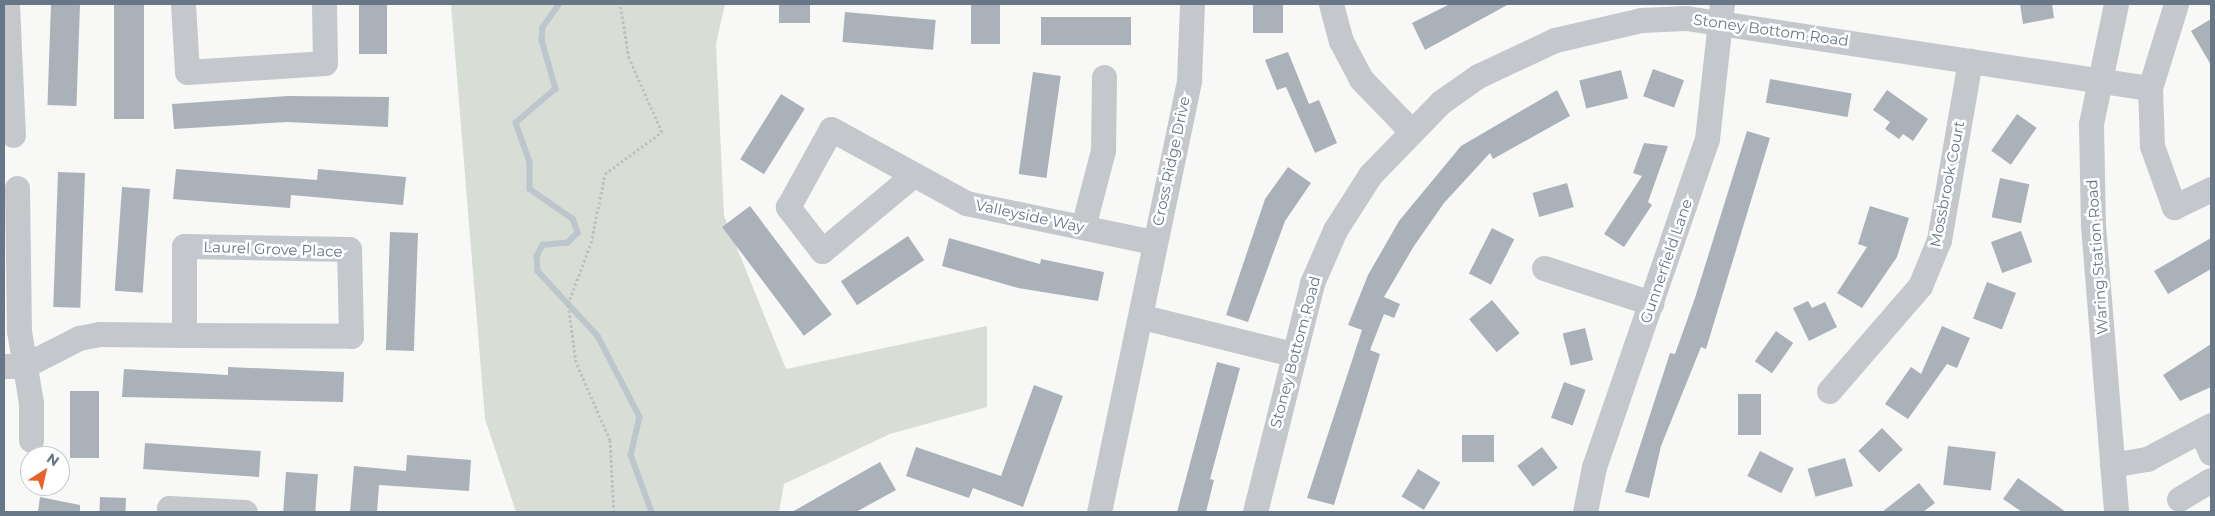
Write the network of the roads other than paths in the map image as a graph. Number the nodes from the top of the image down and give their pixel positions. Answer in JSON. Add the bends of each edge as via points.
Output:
{"nodes":[{"id":1,"x":7,"y":4,"type":"edge"},
{"id":2,"x":183,"y":4,"type":"edge"},
{"id":3,"x":324,"y":4,"type":"edge"},
{"id":4,"x":1192,"y":4,"type":"edge"},
{"id":5,"x":1331,"y":4,"type":"edge"},
{"id":6,"x":2116,"y":4,"type":"edge"},
{"id":7,"x":2176,"y":4,"type":"edge"},
{"id":8,"x":1721,"y":12,"type":"edge"},
{"id":9,"x":1970,"y":61,"type":"junction"},
{"id":10,"x":1104,"y":77,"type":"dead end"},
{"id":11,"x":2098,"y":80,"type":"junction"},
{"id":12,"x":2150,"y":88,"type":"junction"},
{"id":13,"x":1410,"y":130,"type":"junction"},
{"id":14,"x":13,"y":135,"type":"dead end"},
{"id":15,"x":912,"y":176,"type":"junction"},
{"id":16,"x":17,"y":188,"type":"dead end"},
{"id":17,"x":2211,"y":188,"type":"edge"},
{"id":18,"x":1083,"y":227,"type":"junction"},
{"id":19,"x":1153,"y":242,"type":"junction"},
{"id":20,"x":1544,"y":268,"type":"dead end"},
{"id":21,"x":1651,"y":303,"type":"junction"},
{"id":22,"x":1143,"y":317,"type":"junction"},
{"id":23,"x":184,"y":335,"type":"junction"},
{"id":24,"x":1292,"y":354,"type":"junction"},
{"id":25,"x":14,"y":366,"type":"edge"},
{"id":26,"x":1829,"y":390,"type":"dead end"},
{"id":27,"x":2206,"y":428,"type":"edge"},
{"id":28,"x":31,"y":440,"type":"dead end"},
{"id":29,"x":2211,"y":453,"type":"edge"},
{"id":30,"x":2112,"y":465,"type":"junction"},
{"id":31,"x":2211,"y":480,"type":"edge"},
{"id":32,"x":2179,"y":498,"type":"dead end"},
{"id":33,"x":169,"y":512,"type":"edge"},
{"id":34,"x":245,"y":512,"type":"edge"},
{"id":35,"x":1099,"y":512,"type":"edge"},
{"id":36,"x":1255,"y":512,"type":"edge"},
{"id":37,"x":1585,"y":512,"type":"edge"},
{"id":38,"x":2116,"y":512,"type":"edge"}],
"edges":[{"from":1,"to":14,"type":"street"},
{"from":2,"to":3,"type":"street","via":[[187,72],[325,63]]},
{"from":4,"to":19,"type":"street","name":"Cross Ridge Drive","via":[[1189,80]]},
{"from":5,"to":13,"type":"street","via":[[1341,41],[1360,79]]},
{"from":6,"to":11,"type":"street","name":"Waring Station Road"},
{"from":7,"to":12,"type":"street"},
{"from":8,"to":9,"type":"street","name":"Stoney Bottom Road"},
{"from":8,"to":13,"type":"street","name":"Stoney Bottom Road","via":[[1641,20],[1555,40],[1478,76]]},
{"from":8,"to":21,"type":"street","name":"Gunnerfield Lane","via":[[1707,139]]},
{"from":9,"to":11,"type":"street","name":"Stoney Bottom Road"},
{"from":9,"to":26,"type":"street","name":"Mossbrook Court","via":[[1939,240],[1920,286]]},
{"from":10,"to":18,"type":"street","via":[[1103,150]]},
{"from":11,"to":12,"type":"street","name":"Stoney Bottom Road"},
{"from":11,"to":30,"type":"street","name":"Waring Station Road","via":[[2091,124],[2093,224]]},
{"from":12,"to":17,"type":"street","via":[[2152,146],[2174,207]]},
{"from":13,"to":24,"type":"street","name":"Stoney Bottom Road","via":[[1370,175],[1335,230],[1312,283]]},
{"from":15,"to":15,"type":"street","name":"Valleyside Way","via":[[831,129],[788,206],[822,251]]},
{"from":15,"to":18,"type":"street","name":"Valleyside Way","via":[[966,203]]},
{"from":16,"to":25,"type":"street","via":[[19,331]]},
{"from":18,"to":19,"type":"street","name":"Valleyside Way"},
{"from":19,"to":22,"type":"street","name":"Cross Ridge Drive"},
{"from":20,"to":21,"type":"street"},
{"from":21,"to":37,"type":"street","name":"Gunnerfield Lane","via":[[1594,467]]},
{"from":22,"to":24,"type":"street"},
{"from":22,"to":35,"type":"street","name":"Cross Ridge Drive"},
{"from":23,"to":23,"type":"street","name":"Laurel Grove Place","via":[[351,336],[349,249],[184,246]]},
{"from":23,"to":25,"type":"street","name":"Laurel Grove Place","via":[[100,334],[79,338]]},
{"from":24,"to":36,"type":"street","name":"Stoney Bottom Road"},
{"from":25,"to":28,"type":"street","via":[[31,404]]},
{"from":27,"to":29,"type":"street"},
{"from":27,"to":30,"type":"street","via":[[2147,459]]},
{"from":30,"to":38,"type":"street","name":"Waring Station Road"},
{"from":31,"to":32,"type":"street"},
{"from":33,"to":34,"type":"street","via":[[170,508]]}]}
